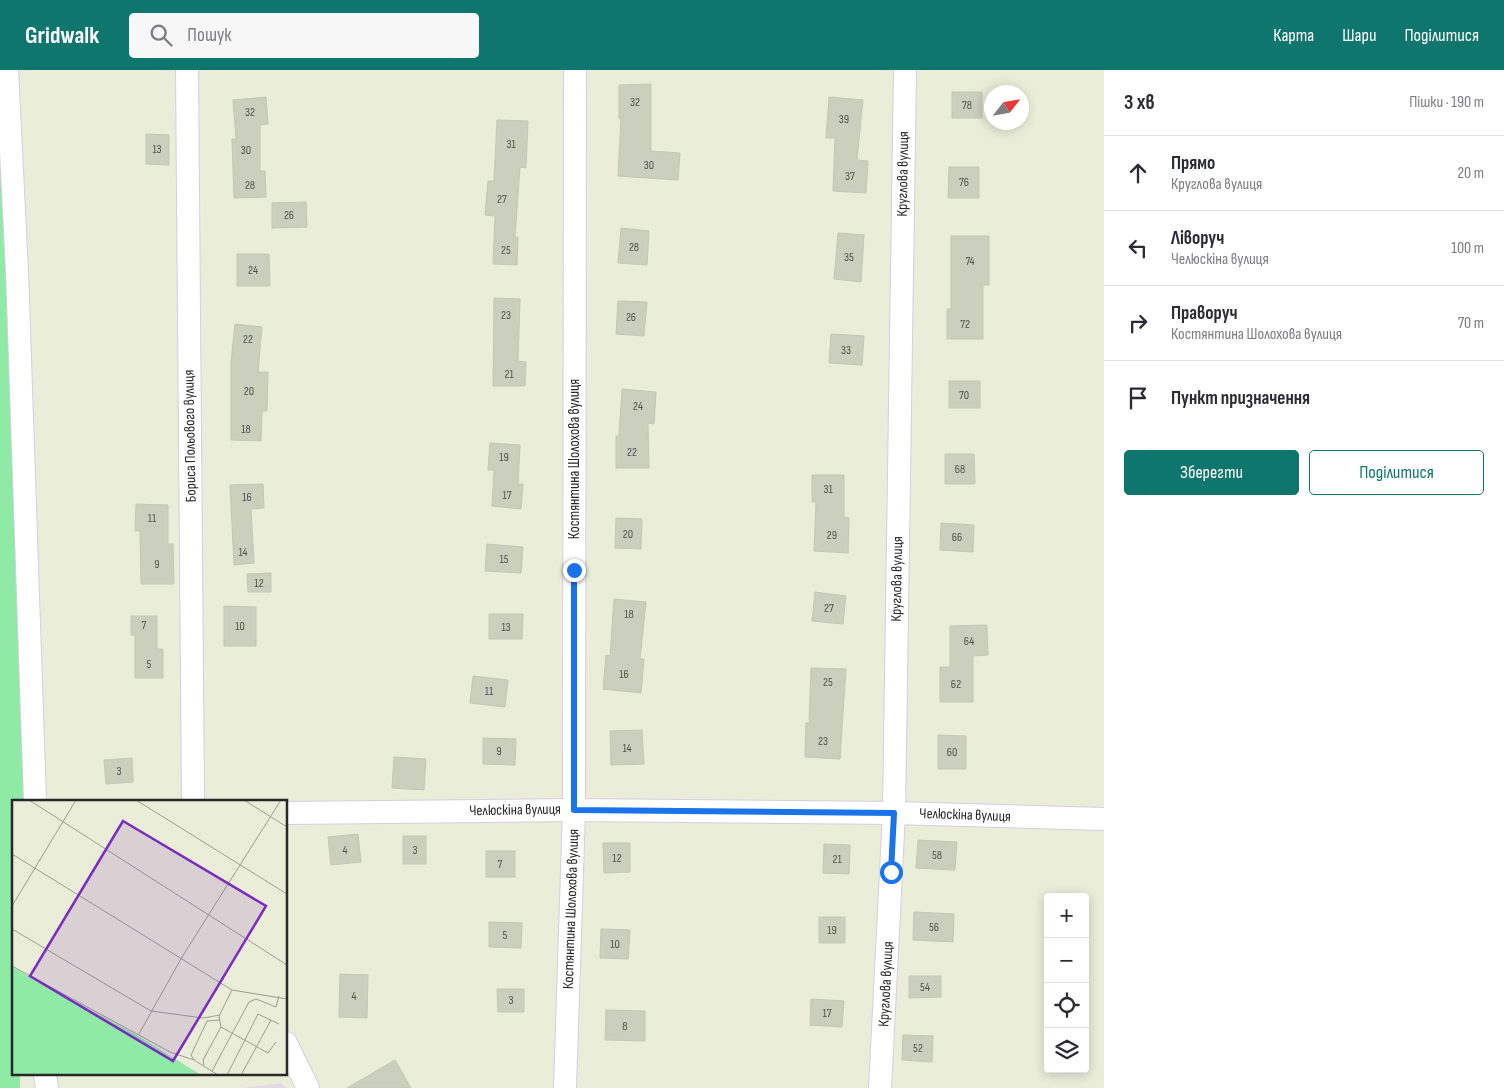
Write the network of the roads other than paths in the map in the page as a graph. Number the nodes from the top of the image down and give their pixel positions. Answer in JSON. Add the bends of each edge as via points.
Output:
{"nodes":[{"id":1,"x":8,"y":70,"type":"edge"},
{"id":2,"x":186,"y":70,"type":"edge"},
{"id":3,"x":575,"y":70,"type":"edge"},
{"id":4,"x":905,"y":70,"type":"edge"},
{"id":5,"x":35,"y":800,"type":"edge"},
{"id":6,"x":193,"y":800,"type":"edge"},
{"id":7,"x":574,"y":810,"type":"junction"},
{"id":8,"x":894,"y":813,"type":"junction"},
{"id":9,"x":288,"y":814,"type":"edge"},
{"id":10,"x":1104,"y":819,"type":"edge"},
{"id":11,"x":288,"y":1047,"type":"edge"},
{"id":12,"x":308,"y":1088,"type":"edge"},
{"id":13,"x":565,"y":1088,"type":"edge"},
{"id":14,"x":880,"y":1088,"type":"edge"}],
"edges":[{"from":1,"to":5,"type":"street"},
{"from":2,"to":6,"type":"street","name":"Бориса Польового вулиця"},
{"from":3,"to":7,"type":"street","name":"Костянтина Шолохова вулиця"},
{"from":4,"to":8,"type":"street","name":"Круглова вулиця"},
{"from":7,"to":8,"type":"street","name":"Челюскіна вулиця"},
{"from":7,"to":9,"type":"street","name":"Челюскіна вулиця"},
{"from":7,"to":13,"type":"street","name":"Костянтина Шолохова вулиця"},
{"from":8,"to":10,"type":"street","name":"Челюскіна вулиця"},
{"from":8,"to":14,"type":"street","name":"Круглова вулиця"},
{"from":11,"to":12,"type":"street"}]}
